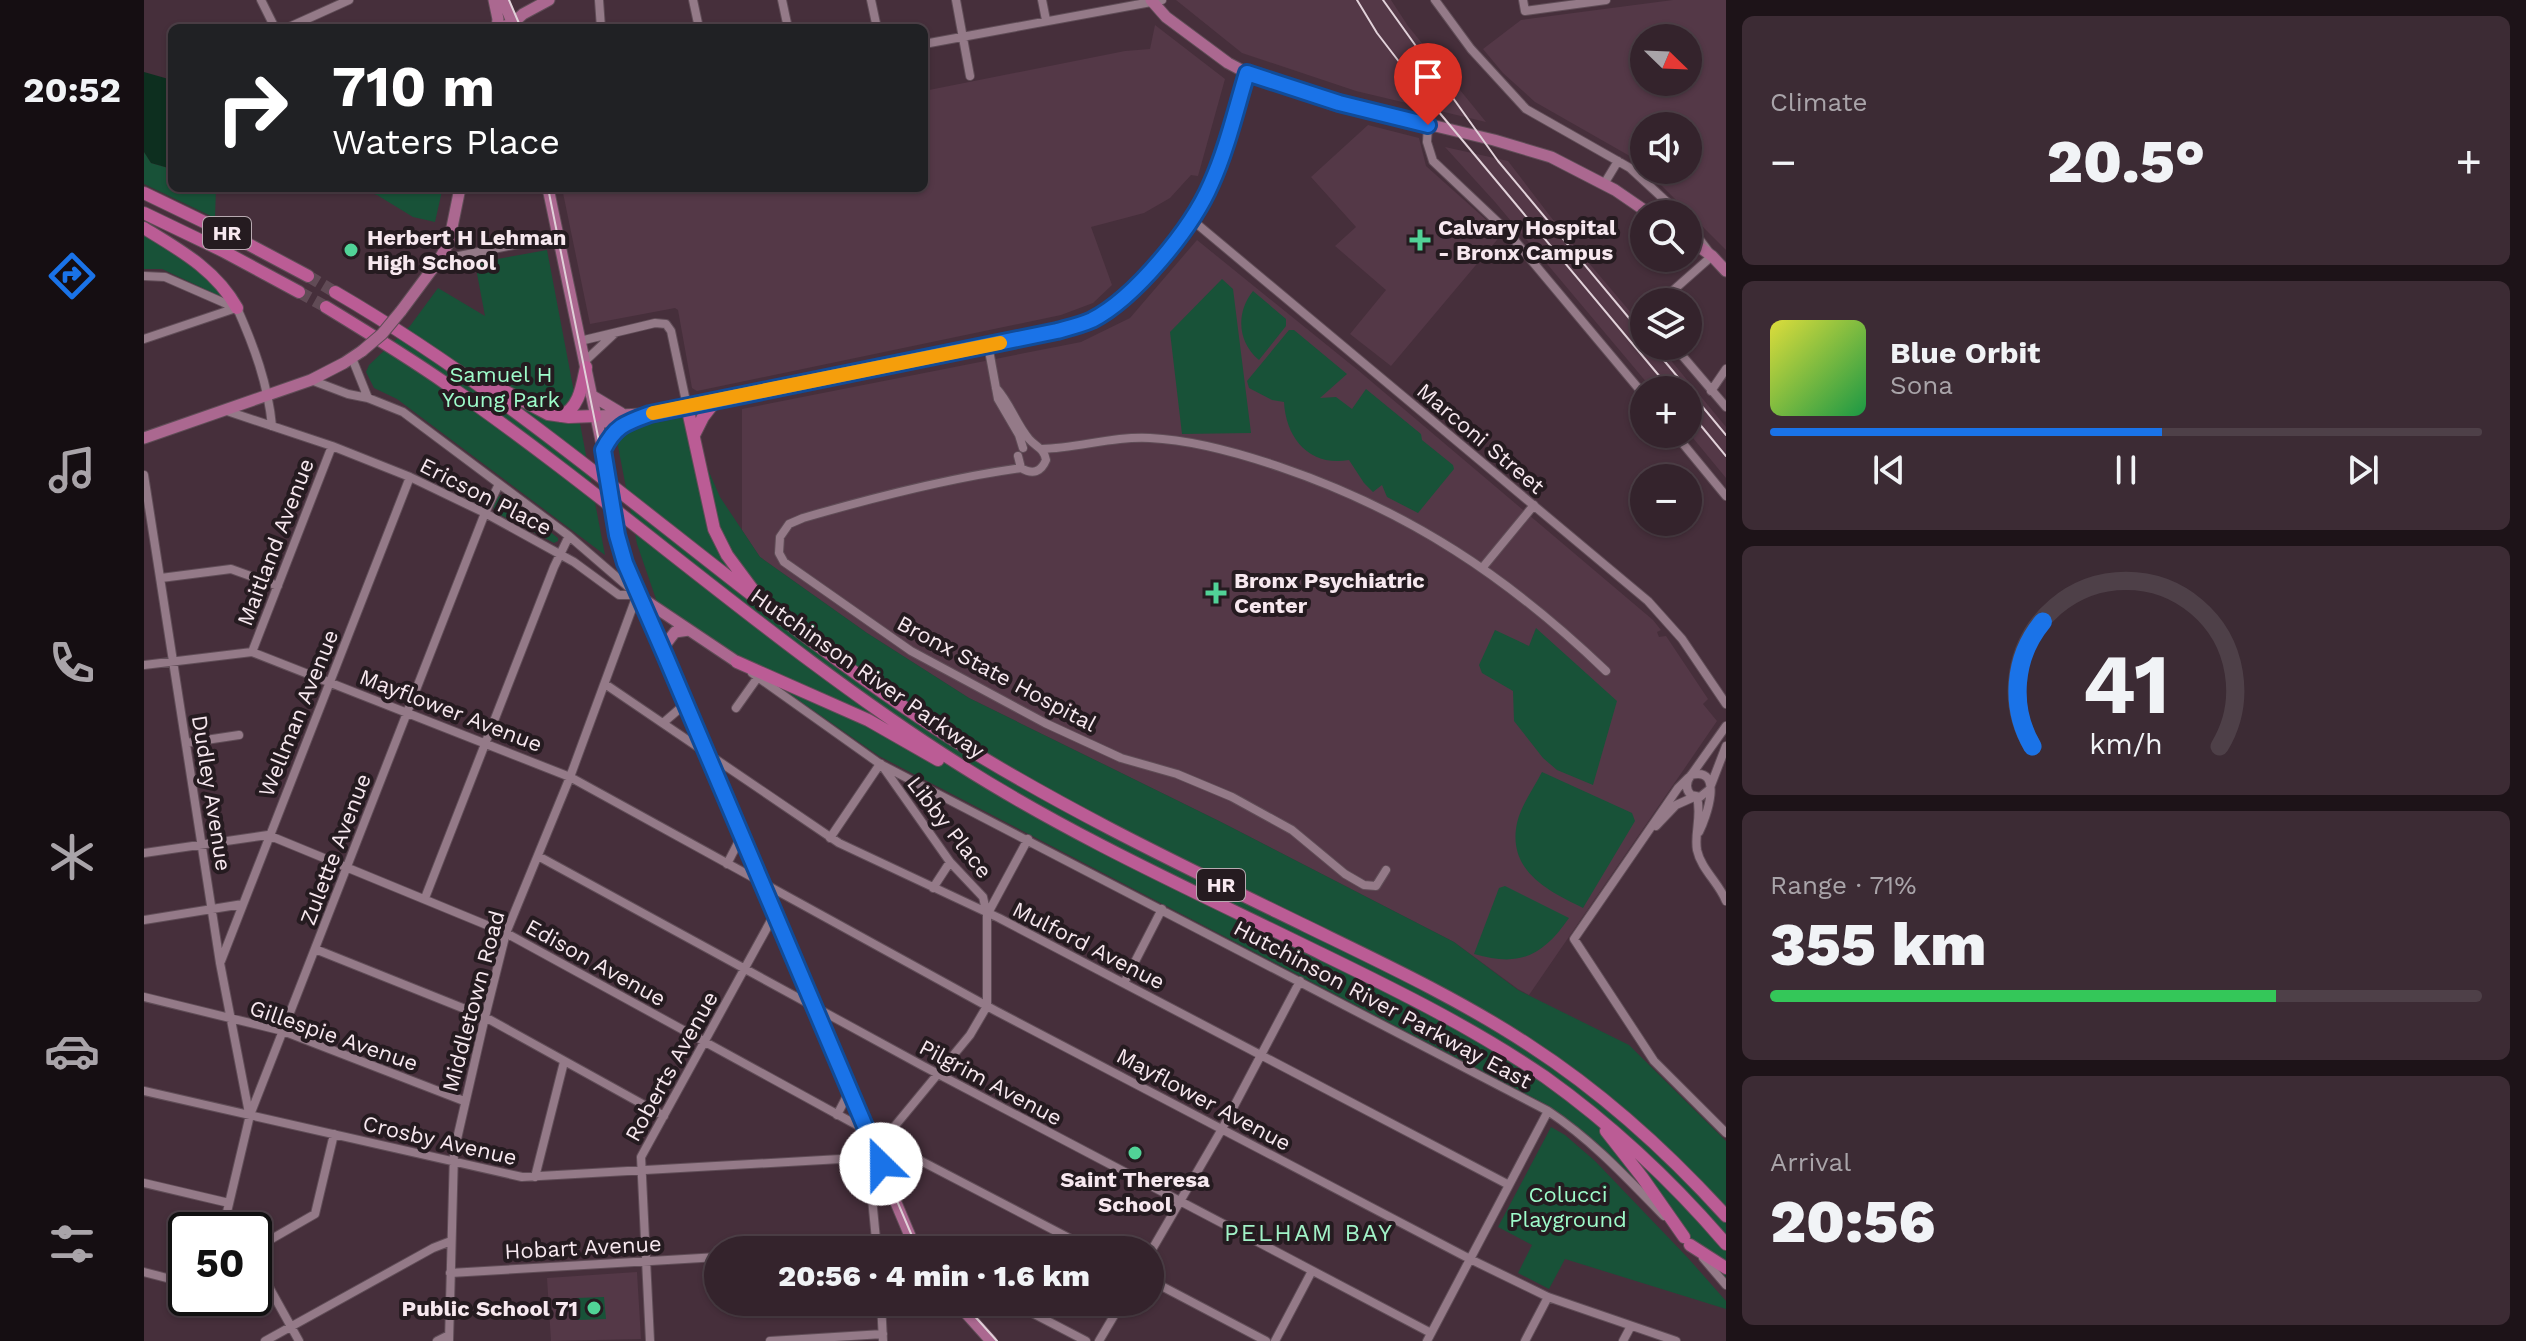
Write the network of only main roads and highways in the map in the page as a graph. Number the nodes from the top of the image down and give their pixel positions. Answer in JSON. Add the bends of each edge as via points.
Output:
{"nodes":[{"id":1,"x":494,"y":0,"type":"edge"},
{"id":2,"x":503,"y":0,"type":"edge"},
{"id":3,"x":549,"y":0,"type":"edge"},
{"id":4,"x":1155,"y":1,"type":"edge"},
{"id":5,"x":498,"y":24,"type":"edge"},
{"id":6,"x":512,"y":24,"type":"edge"},
{"id":7,"x":515,"y":24,"type":"edge"},
{"id":8,"x":1247,"y":73,"type":"junction"},
{"id":9,"x":459,"y":192,"type":"edge"},
{"id":10,"x":549,"y":192,"type":"edge"},
{"id":11,"x":144,"y":193,"type":"edge"},
{"id":12,"x":1630,"y":201,"type":"edge"},
{"id":13,"x":144,"y":213,"type":"edge"},
{"id":14,"x":144,"y":228,"type":"edge"},
{"id":15,"x":1702,"y":249,"type":"edge"},
{"id":16,"x":1726,"y":271,"type":"edge"},
{"id":17,"x":308,"y":276,"type":"tunnel mouth"},
{"id":18,"x":299,"y":292,"type":"tunnel mouth"},
{"id":19,"x":335,"y":292,"type":"tunnel mouth"},
{"id":20,"x":326,"y":307,"type":"tunnel mouth"},
{"id":21,"x":237,"y":308,"type":"road end"},
{"id":22,"x":448,"y":363,"type":"junction"},
{"id":23,"x":585,"y":364,"type":"junction"},
{"id":24,"x":591,"y":395,"type":"junction"},
{"id":25,"x":716,"y":400,"type":"junction"},
{"id":26,"x":687,"y":406,"type":"junction"},
{"id":27,"x":561,"y":416,"type":"junction"},
{"id":28,"x":626,"y":418,"type":"junction"},
{"id":29,"x":596,"y":419,"type":"junction"},
{"id":30,"x":694,"y":435,"type":"junction"},
{"id":31,"x":144,"y":438,"type":"edge"},
{"id":32,"x":603,"y":450,"type":"junction"},
{"id":33,"x":633,"y":595,"type":"junction"},
{"id":34,"x":760,"y":599,"type":"junction"},
{"id":35,"x":689,"y":630,"type":"junction"},
{"id":36,"x":665,"y":655,"type":"junction"},
{"id":37,"x":737,"y":662,"type":"joint"},
{"id":38,"x":1009,"y":795,"type":"junction"},
{"id":39,"x":1588,"y":1110,"type":"junction"},
{"id":40,"x":1682,"y":1169,"type":"junction"},
{"id":41,"x":1726,"y":1203,"type":"edge"},
{"id":42,"x":1726,"y":1216,"type":"edge"},
{"id":43,"x":909,"y":1236,"type":"edge"},
{"id":44,"x":1726,"y":1244,"type":"edge"},
{"id":45,"x":1726,"y":1268,"type":"edge"},
{"id":46,"x":971,"y":1316,"type":"edge"},
{"id":47,"x":991,"y":1341,"type":"edge"}],
"edges":[{"from":1,"to":5,"type":"main road"},
{"from":2,"to":6,"type":"main road"},
{"from":3,"to":7,"type":"main road"},
{"from":4,"to":8,"type":"main road","via":[[1166,17]]},
{"from":8,"to":12,"type":"main road","via":[[1339,103],[1551,157]]},
{"from":8,"to":25,"type":"main road","via":[[1213,180],[1191,219],[1134,288],[1091,321]]},
{"from":9,"to":31,"type":"main road","bridge":true,"via":[[449,242],[439,260],[382,334],[357,354],[311,380]]},
{"from":10,"to":23,"type":"main road"},
{"from":11,"to":17,"type":"highway","number":"HR"},
{"from":13,"to":18,"type":"highway","number":"HR"},
{"from":14,"to":21,"type":"highway","via":[[209,271]]},
{"from":15,"to":16,"type":"main road"},
{"from":19,"to":22,"type":"highway","name":"Hutchinson River Parkway","number":"HR"},
{"from":20,"to":38,"type":"highway","name":"Hutchinson River Parkway","number":"HR","via":[[454,389],[830,675]]},
{"from":22,"to":27,"type":"highway","via":[[543,412]]},
{"from":22,"to":34,"type":"highway","name":"Hutchinson River Parkway","number":"HR"},
{"from":23,"to":24,"type":"main road"},
{"from":23,"to":27,"type":"highway","via":[[575,404]]},
{"from":24,"to":28,"type":"main road"},
{"from":24,"to":29,"type":"main road"},
{"from":25,"to":26,"type":"main road"},
{"from":25,"to":30,"type":"highway"},
{"from":26,"to":28,"type":"main road"},
{"from":26,"to":30,"type":"highway"},
{"from":27,"to":29,"type":"highway"},
{"from":28,"to":29,"type":"main road"},
{"from":28,"to":32,"type":"main road"},
{"from":29,"to":32,"type":"main road"},
{"from":30,"to":34,"type":"highway","via":[[719,540]]},
{"from":32,"to":33,"type":"main road","bridge":true},
{"from":33,"to":35,"type":"main road"},
{"from":33,"to":36,"type":"main road"},
{"from":34,"to":40,"type":"highway","name":"Hutchinson River Parkway","number":"HR","via":[[919,717],[1036,790],[1516,1037],[1605,1100]]},
{"from":35,"to":36,"type":"main road","via":[[675,632]]},
{"from":35,"to":37,"type":"main road"},
{"from":36,"to":43,"type":"main road"},
{"from":37,"to":38,"type":"highway","via":[[868,720]]},
{"from":38,"to":39,"type":"highway","name":"Hutchinson River Parkway","number":"HR","via":[[1433,1009],[1534,1070]]},
{"from":39,"to":44,"type":"highway","name":"Hutchinson River Parkway","number":"HR","via":[[1668,1180]]},
{"from":39,"to":45,"type":"highway","via":[[1687,1241]]},
{"from":40,"to":41,"type":"highway"},
{"from":40,"to":42,"type":"highway","name":"Hutchinson River Parkway","number":"HR"},
{"from":46,"to":47,"type":"main road"}]}
